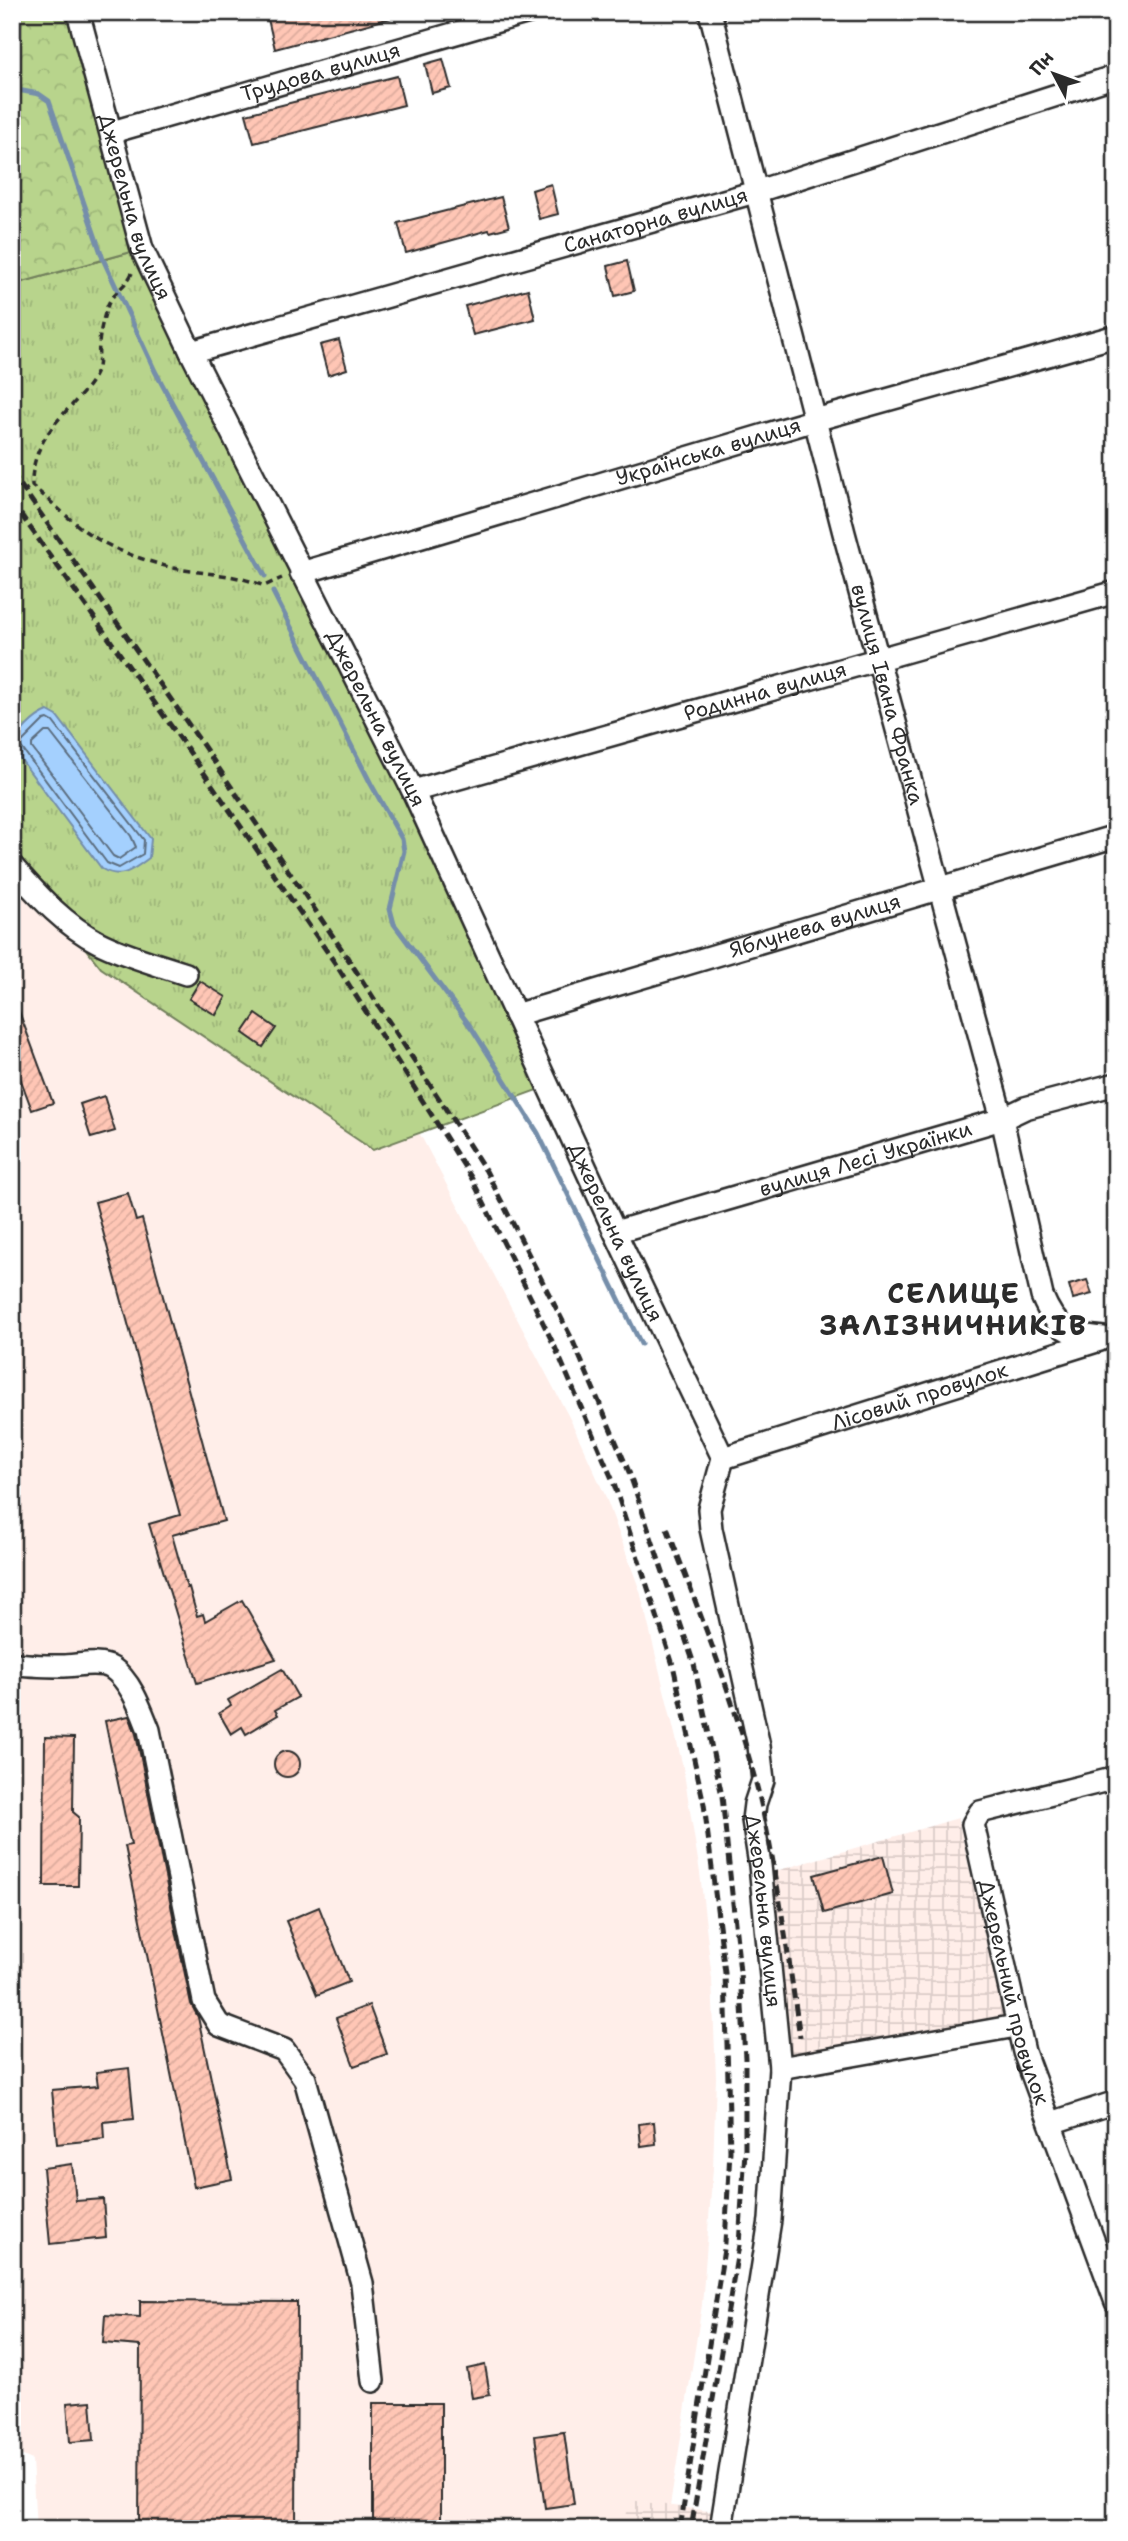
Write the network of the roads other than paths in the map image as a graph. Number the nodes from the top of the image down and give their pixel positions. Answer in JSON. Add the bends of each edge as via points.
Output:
{"nodes":[{"id":1,"x":78,"y":12,"type":"edge"},
{"id":2,"x":529,"y":12,"type":"edge"},
{"id":3,"x":710,"y":12,"type":"edge"},
{"id":4,"x":1116,"y":76,"type":"edge"},
{"id":5,"x":112,"y":132,"type":"junction"},
{"id":6,"x":755,"y":192,"type":"junction"},
{"id":7,"x":1116,"y":336,"type":"edge"},
{"id":8,"x":191,"y":352,"type":"junction"},
{"id":9,"x":815,"y":420,"type":"junction"},
{"id":10,"x":301,"y":573,"type":"junction"},
{"id":11,"x":1116,"y":592,"type":"edge"},
{"id":12,"x":878,"y":660,"type":"junction"},
{"id":13,"x":413,"y":791,"type":"junction"},
{"id":14,"x":1116,"y":836,"type":"edge"},
{"id":15,"x":12,"y":866,"type":"edge"},
{"id":16,"x":941,"y":888,"type":"junction"},
{"id":17,"x":186,"y":974,"type":"dead end"},
{"id":18,"x":515,"y":1014,"type":"junction"},
{"id":19,"x":1116,"y":1084,"type":"edge"},
{"id":20,"x":1003,"y":1119,"type":"junction"},
{"id":21,"x":615,"y":1232,"type":"junction"},
{"id":22,"x":1110,"y":1337,"type":"edge"},
{"id":23,"x":723,"y":1458,"type":"junction"},
{"id":24,"x":12,"y":1663,"type":"edge"},
{"id":25,"x":1116,"y":1778,"type":"edge"},
{"id":26,"x":1016,"y":2025,"type":"junction"},
{"id":27,"x":780,"y":2068,"type":"junction"},
{"id":28,"x":1116,"y":2102,"type":"edge"},
{"id":29,"x":1051,"y":2123,"type":"junction"},
{"id":30,"x":1116,"y":2302,"type":"edge"},
{"id":31,"x":373,"y":2381,"type":"dead end"},
{"id":32,"x":721,"y":2529,"type":"edge"}],
"edges":[{"from":1,"to":5,"type":"street","name":"Джерельна вулиця"},
{"from":2,"to":5,"type":"street","name":"Трудова вулиця"},
{"from":3,"to":6,"type":"street","name":"вулиця Івана Франка"},
{"from":4,"to":6,"type":"street","name":"Санаторна вулиця"},
{"from":5,"to":8,"type":"street","name":"Джерельна вулиця","via":[[142,249]]},
{"from":6,"to":8,"type":"street","name":"Санаторна вулиця"},
{"from":6,"to":9,"type":"street","name":"вулиця Івана Франка"},
{"from":7,"to":9,"type":"street","name":"Українська вулиця"},
{"from":8,"to":10,"type":"street","name":"Джерельна вулиця"},
{"from":9,"to":10,"type":"street","name":"Українська вулиця"},
{"from":9,"to":12,"type":"street","name":"вулиця Івана Франка"},
{"from":10,"to":13,"type":"street","name":"Джерельна вулиця"},
{"from":11,"to":12,"type":"street","name":"Родинна вулиця"},
{"from":12,"to":13,"type":"street","name":"Родинна вулиця"},
{"from":12,"to":16,"type":"street","name":"вулиця Івана Франка"},
{"from":13,"to":18,"type":"street","name":"Джерельна вулиця"},
{"from":14,"to":16,"type":"street","name":"Яблунева вулиця"},
{"from":15,"to":17,"type":"street","via":[[45,903],[99,943]]},
{"from":16,"to":18,"type":"street","name":"Яблунева вулиця"},
{"from":16,"to":20,"type":"street","name":"вулиця Івана Франка"},
{"from":18,"to":21,"type":"street","name":"Джерельна вулиця"},
{"from":19,"to":20,"type":"street","name":"вулиця Лесі Українки"},
{"from":20,"to":21,"type":"street","name":"вулиця Лесі Українки"},
{"from":20,"to":22,"type":"street","name":"вулиця Івана Франка","via":[[1049,1312],[1058,1326],[1072,1333]]},
{"from":21,"to":23,"type":"street","name":"Джерельна вулиця"},
{"from":22,"to":23,"type":"street","name":"Лісовий провулок"},
{"from":23,"to":27,"type":"street","name":"Джерельна вулиця","via":[[709,1509],[759,1746],[763,1780],[753,1821]]},
{"from":24,"to":31,"type":"street","via":[[104,1665],[122,1678],[139,1706],[149,1730],[204,2001],[219,2025],[284,2050],[305,2079],[362,2283]]},
{"from":25,"to":26,"type":"street","name":"Джерельний провулок","via":[[975,1817]]},
{"from":26,"to":27,"type":"street"},
{"from":26,"to":29,"type":"street","name":"Джерельний провулок"},
{"from":27,"to":32,"type":"street","name":"Джерельна вулиця","via":[[770,2220]]},
{"from":28,"to":29,"type":"street"},
{"from":29,"to":30,"type":"street","name":"Джерельний провулок"}]}
